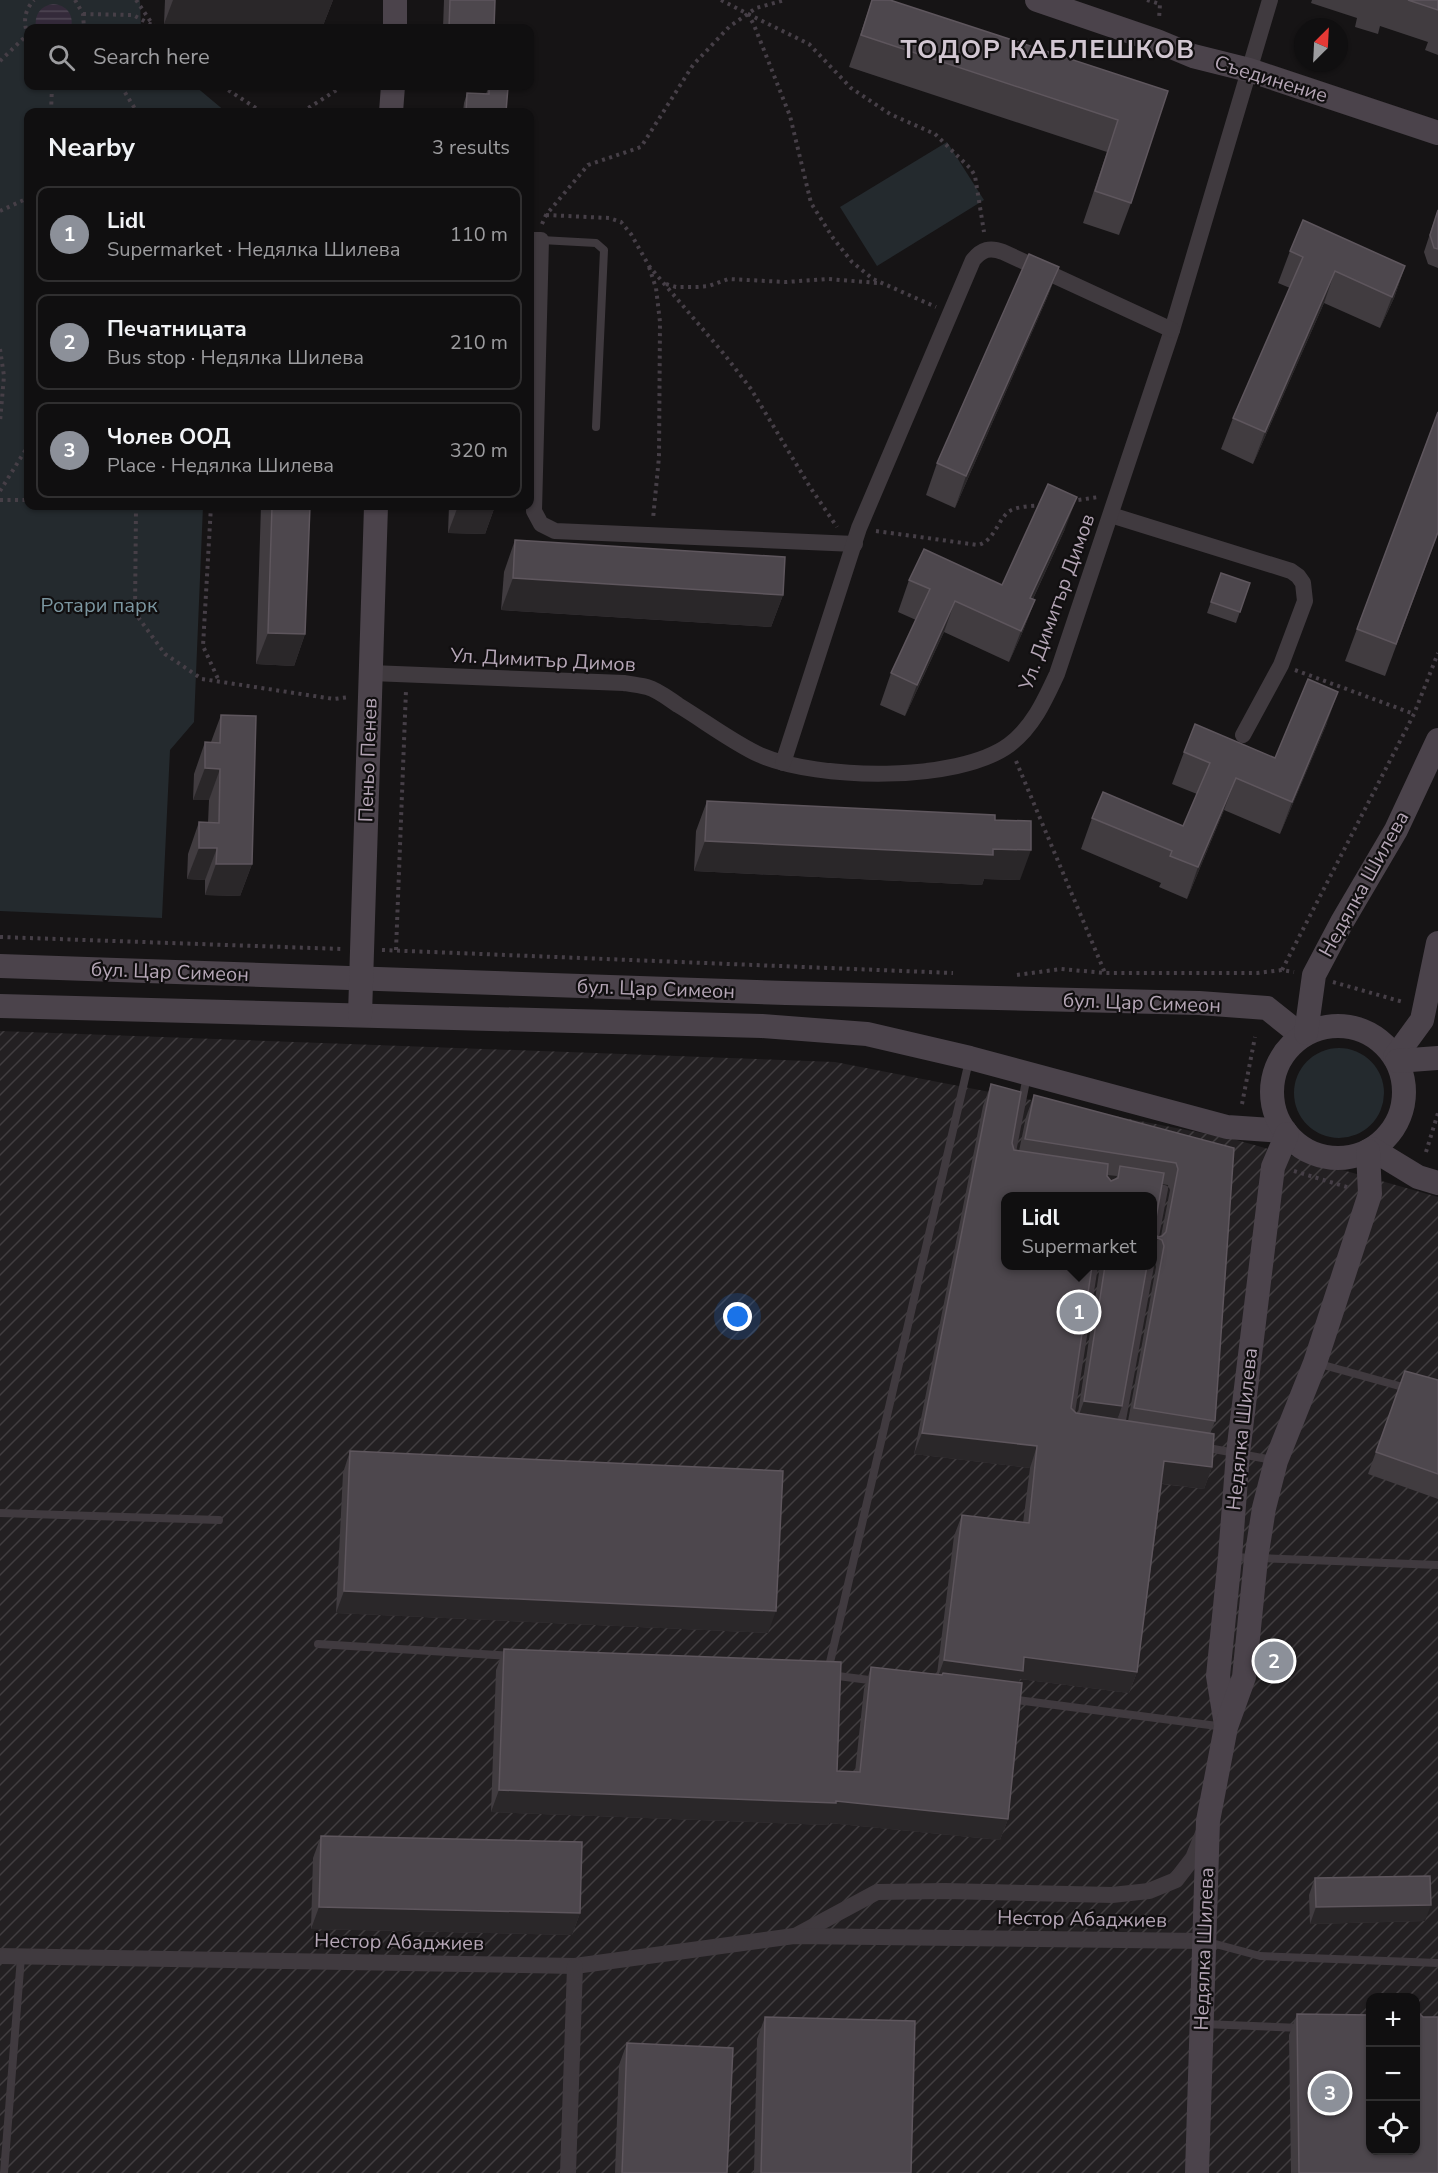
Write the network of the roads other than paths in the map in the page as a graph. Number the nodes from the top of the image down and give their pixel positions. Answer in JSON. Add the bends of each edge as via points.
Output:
{"nodes":[{"id":1,"x":395,"y":0,"type":"edge"},
{"id":2,"x":1037,"y":0,"type":"edge"},
{"id":3,"x":1270,"y":0,"type":"edge"},
{"id":4,"x":394,"y":24,"type":"edge"},
{"id":5,"x":1249,"y":70,"type":"junction"},
{"id":6,"x":393,"y":90,"type":"edge"},
{"id":7,"x":391,"y":108,"type":"edge"},
{"id":8,"x":1438,"y":133,"type":"edge"},
{"id":9,"x":535,"y":240,"type":"edge"},
{"id":10,"x":1173,"y":330,"type":"junction"},
{"id":11,"x":596,"y":428,"type":"dead end"},
{"id":12,"x":376,"y":510,"type":"edge"},
{"id":13,"x":1112,"y":515,"type":"junction"},
{"id":14,"x":854,"y":538,"type":"junction"},
{"id":15,"x":371,"y":684,"type":"junction"},
{"id":16,"x":1243,"y":735,"type":"dead end"},
{"id":17,"x":1438,"y":740,"type":"edge"},
{"id":18,"x":783,"y":763,"type":"junction"},
{"id":19,"x":1438,"y":944,"type":"edge"},
{"id":20,"x":0,"y":966,"type":"edge"},
{"id":21,"x":361,"y":978,"type":"junction"},
{"id":22,"x":0,"y":1006,"type":"edge"},
{"id":23,"x":360,"y":1015,"type":"junction"},
{"id":24,"x":1304,"y":1035,"type":"junction"},
{"id":25,"x":970,"y":1058,"type":"junction"},
{"id":26,"x":1438,"y":1058,"type":"edge"},
{"id":27,"x":1396,"y":1059,"type":"junction"},
{"id":28,"x":1028,"y":1074,"type":"junction"},
{"id":29,"x":1286,"y":1132,"type":"junction"},
{"id":30,"x":1370,"y":1150,"type":"junction"},
{"id":31,"x":1010,"y":1166,"type":"edge"},
{"id":32,"x":1438,"y":1183,"type":"edge"},
{"id":33,"x":1141,"y":1186,"type":"edge"},
{"id":34,"x":1157,"y":1226,"type":"edge"},
{"id":35,"x":1093,"y":1270,"type":"edge"},
{"id":36,"x":1149,"y":1270,"type":"edge"},
{"id":37,"x":1315,"y":1363,"type":"junction"},
{"id":38,"x":1416,"y":1391,"type":"edge"},
{"id":39,"x":1069,"y":1428,"type":"edge"},
{"id":40,"x":1109,"y":1433,"type":"edge"},
{"id":41,"x":1119,"y":1435,"type":"junction"},
{"id":42,"x":1130,"y":1436,"type":"edge"},
{"id":43,"x":1195,"y":1446,"type":"edge"},
{"id":44,"x":1238,"y":1453,"type":"junction"},
{"id":45,"x":1276,"y":1461,"type":"junction"},
{"id":46,"x":0,"y":1513,"type":"edge"},
{"id":47,"x":219,"y":1520,"type":"dead end"},
{"id":48,"x":1230,"y":1557,"type":"junction"},
{"id":49,"x":1256,"y":1559,"type":"junction"},
{"id":50,"x":1438,"y":1565,"type":"edge"},
{"id":51,"x":318,"y":1644,"type":"dead end"},
{"id":52,"x":519,"y":1656,"type":"edge"},
{"id":53,"x":816,"y":1674,"type":"edge"},
{"id":54,"x":828,"y":1674,"type":"junction"},
{"id":55,"x":886,"y":1682,"type":"edge"},
{"id":56,"x":1003,"y":1698,"type":"edge"},
{"id":57,"x":1226,"y":1727,"type":"junction"},
{"id":58,"x":1208,"y":1821,"type":"junction"},
{"id":59,"x":795,"y":1936,"type":"junction"},
{"id":60,"x":1204,"y":1941,"type":"junction"},
{"id":61,"x":0,"y":1956,"type":"edge"},
{"id":62,"x":21,"y":1956,"type":"junction"},
{"id":63,"x":1438,"y":1963,"type":"edge"},
{"id":64,"x":575,"y":1966,"type":"junction"},
{"id":65,"x":1201,"y":2024,"type":"junction"},
{"id":66,"x":1314,"y":2028,"type":"edge"},
{"id":67,"x":4,"y":2173,"type":"edge"},
{"id":68,"x":568,"y":2173,"type":"edge"},
{"id":69,"x":1197,"y":2173,"type":"edge"}],
"edges":[{"from":1,"to":4,"type":"main road"},
{"from":2,"to":5,"type":"main road","name":"Съединение","via":[[1193,56]]},
{"from":3,"to":5,"type":"street","name":"Ул. Димитър Димов"},
{"from":5,"to":8,"type":"main road","name":"Съединение"},
{"from":5,"to":10,"type":"street","name":"Ул. Димитър Димов"},
{"from":6,"to":7,"type":"main road"},
{"from":9,"to":11,"type":"lane","via":[[596,243],[605,253]]},
{"from":9,"to":14,"type":"street","via":[[534,511],[541,524],[555,531]]},
{"from":10,"to":13,"type":"street","name":"Ул. Димитър Димов"},
{"from":10,"to":14,"type":"street","via":[[1004,252],[986,249],[979,253]]},
{"from":12,"to":15,"type":"main road","name":"Пеньо Пенев"},
{"from":13,"to":16,"type":"street","via":[[1291,570],[1303,583],[1305,601],[1281,665]]},
{"from":13,"to":18,"type":"street","name":"Ул. Димитър Димов","via":[[1058,674],[1045,702],[1010,744],[965,764],[900,774],[818,770]]},
{"from":14,"to":18,"type":"street"},
{"from":15,"to":18,"type":"street","name":"Ул. Димитър Димов","via":[[407,674],[648,687],[758,754]]},
{"from":15,"to":21,"type":"main road","name":"Пеньо Пенев"},
{"from":17,"to":24,"type":"main road","name":"Недялка Шилева","via":[[1396,830],[1314,975]]},
{"from":19,"to":27,"type":"main road","via":[[1422,1020]]},
{"from":20,"to":21,"type":"main road","name":"бул. Цар Симеон"},
{"from":21,"to":23,"type":"main road","name":"Пеньо Пенев"},
{"from":21,"to":24,"type":"main road","name":"бул. Цар Симеон","via":[[1199,1003],[1267,1008]]},
{"from":22,"to":23,"type":"main road","name":"бул. Цар Симеон"},
{"from":23,"to":25,"type":"main road","name":"бул. Цар Симеон","via":[[762,1026],[867,1034]]},
{"from":24,"to":27,"type":"main road","via":[[1326,1026],[1346,1026],[1365,1031],[1382,1042]]},
{"from":24,"to":29,"type":"main road","via":[[1288,1048],[1273,1080],[1276,1115]]},
{"from":25,"to":28,"type":"main road","name":"бул. Цар Симеон"},
{"from":25,"to":54,"type":"lane"},
{"from":26,"to":27,"type":"main road"},
{"from":27,"to":30,"type":"main road","via":[[1404,1080],[1399,1119],[1388,1136]]},
{"from":28,"to":29,"type":"main road","name":"бул. Цар Симеон","via":[[1227,1127]]},
{"from":28,"to":31,"type":"lane"},
{"from":29,"to":30,"type":"main road","via":[[1304,1149],[1325,1157],[1347,1157]]},
{"from":29,"to":44,"type":"main road","name":"Недялка Шилева","via":[[1273,1167]]},
{"from":30,"to":32,"type":"main road","via":[[1418,1177]]},
{"from":30,"to":37,"type":"main road","name":"Недялка Шилева","via":[[1370,1194]]},
{"from":33,"to":34,"type":"lane","via":[[1164,1189]]},
{"from":35,"to":39,"type":"lane"},
{"from":36,"to":41,"type":"lane"},
{"from":37,"to":38,"type":"lane"},
{"from":37,"to":45,"type":"main road","name":"Недялка Шилева"},
{"from":40,"to":41,"type":"lane"},
{"from":41,"to":42,"type":"lane"},
{"from":43,"to":44,"type":"lane"},
{"from":44,"to":45,"type":"lane"},
{"from":44,"to":48,"type":"main road","name":"Недялка Шилева"},
{"from":45,"to":49,"type":"main road","name":"Недялка Шилева"},
{"from":46,"to":47,"type":"lane"},
{"from":48,"to":49,"type":"lane"},
{"from":48,"to":57,"type":"main road","name":"Недялка Шилева","via":[[1218,1676]]},
{"from":49,"to":50,"type":"lane"},
{"from":49,"to":57,"type":"main road","name":"Недялка Шилева","via":[[1244,1677]]},
{"from":51,"to":52,"type":"lane"},
{"from":53,"to":54,"type":"lane"},
{"from":54,"to":55,"type":"lane"},
{"from":56,"to":57,"type":"lane"},
{"from":57,"to":58,"type":"main road","name":"Недялка Шилева"},
{"from":58,"to":59,"type":"street","name":"Нестор Абаджиев","via":[[1193,1858],[1176,1880],[1149,1891],[1112,1895],[877,1892]]},
{"from":58,"to":60,"type":"main road","name":"Недялка Шилева"},
{"from":59,"to":60,"type":"street","name":"Нестор Абаджиев"},
{"from":59,"to":64,"type":"street","name":"Нестор Абаджиев"},
{"from":60,"to":63,"type":"lane","name":"Нестор Абаджиев","via":[[1260,1956]]},
{"from":60,"to":65,"type":"main road","name":"Недялка Шилева"},
{"from":61,"to":62,"type":"street","name":"Нестор Абаджиев"},
{"from":62,"to":64,"type":"street","name":"Нестор Абаджиев"},
{"from":62,"to":67,"type":"lane"},
{"from":64,"to":68,"type":"street"},
{"from":65,"to":66,"type":"lane"},
{"from":65,"to":69,"type":"main road","name":"Недялка Шилева"}]}
